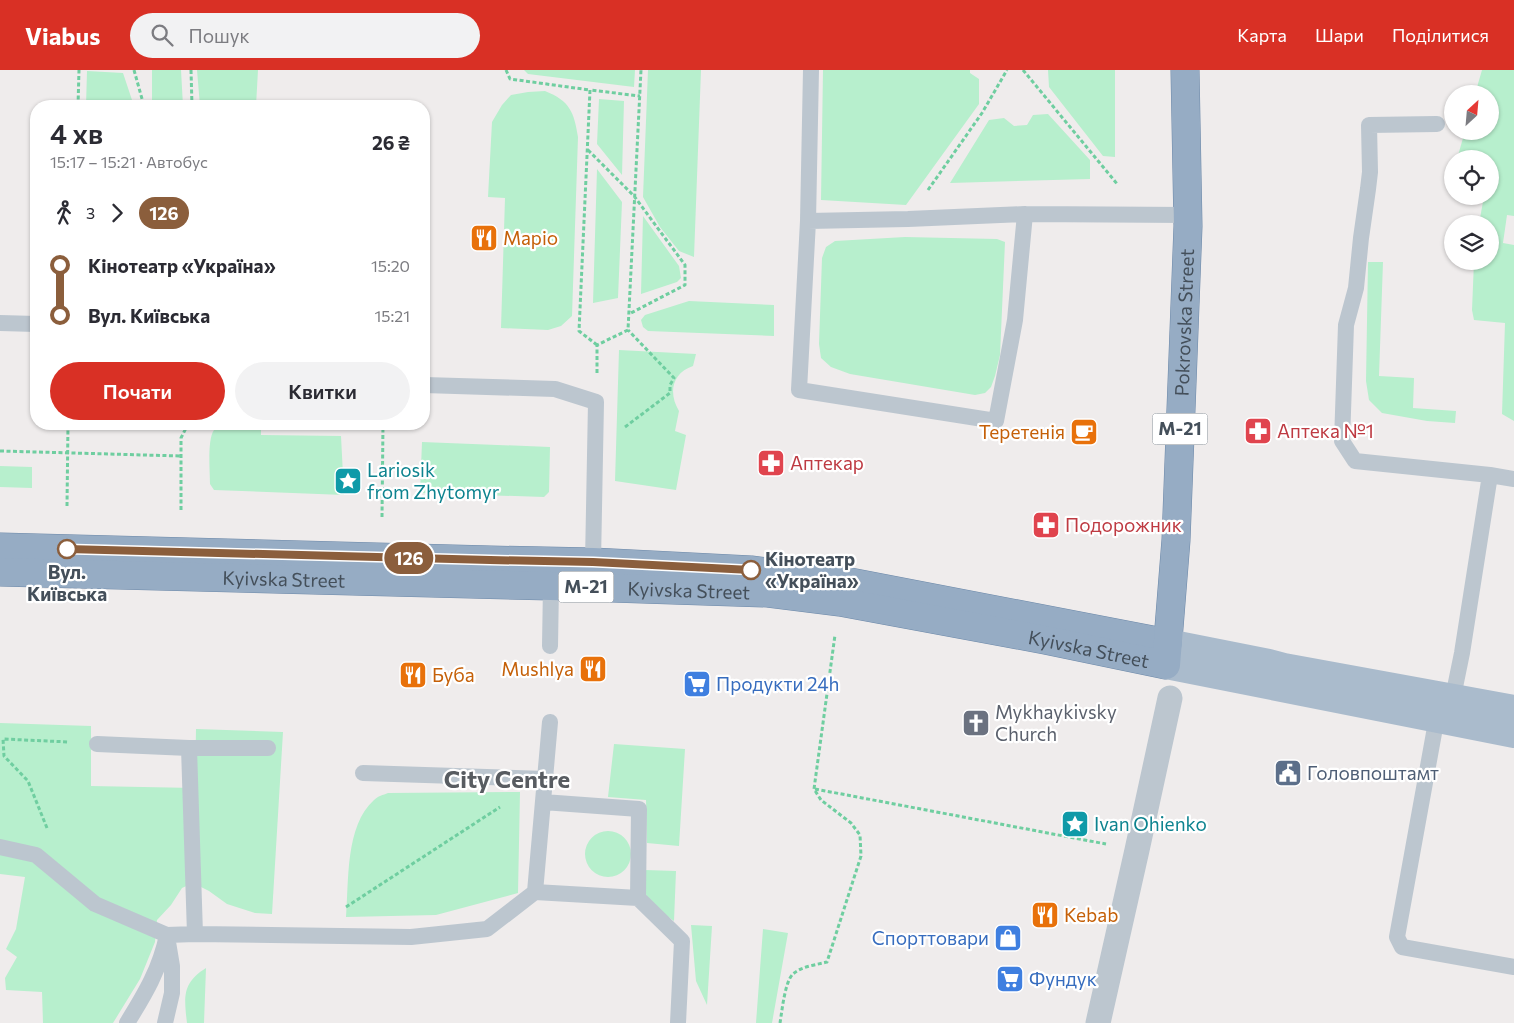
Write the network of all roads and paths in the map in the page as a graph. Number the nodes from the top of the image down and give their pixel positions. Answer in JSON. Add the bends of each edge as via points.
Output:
{"nodes":[{"id":1,"x":79,"y":70,"type":"edge"},
{"id":2,"x":134,"y":70,"type":"edge"},
{"id":3,"x":190,"y":70,"type":"edge"},
{"id":4,"x":506,"y":70,"type":"edge"},
{"id":5,"x":641,"y":70,"type":"edge"},
{"id":6,"x":811,"y":70,"type":"edge"},
{"id":7,"x":1007,"y":70,"type":"edge"},
{"id":8,"x":1023,"y":70,"type":"edge"},
{"id":9,"x":1185,"y":70,"type":"edge"},
{"id":10,"x":590,"y":90,"type":"junction"},
{"id":11,"x":640,"y":96,"type":"junction"},
{"id":12,"x":78,"y":100,"type":"edge"},
{"id":13,"x":142,"y":100,"type":"edge"},
{"id":14,"x":192,"y":100,"type":"edge"},
{"id":15,"x":1437,"y":124,"type":"dead end"},
{"id":16,"x":588,"y":149,"type":"junction"},
{"id":17,"x":1123,"y":191,"type":"dead end"},
{"id":18,"x":634,"y":196,"type":"junction"},
{"id":19,"x":1025,"y":214,"type":"junction"},
{"id":20,"x":1188,"y":215,"type":"junction"},
{"id":21,"x":908,"y":219,"type":"junction"},
{"id":22,"x":808,"y":221,"type":"junction"},
{"id":23,"x":629,"y":314,"type":"junction"},
{"id":24,"x":0,"y":323,"type":"edge"},
{"id":25,"x":30,"y":324,"type":"edge"},
{"id":26,"x":628,"y":330,"type":"junction"},
{"id":27,"x":597,"y":345,"type":"junction"},
{"id":28,"x":430,"y":385,"type":"edge"},
{"id":29,"x":596,"y":402,"type":"junction"},
{"id":30,"x":624,"y":428,"type":"dead end"},
{"id":31,"x":68,"y":430,"type":"edge"},
{"id":32,"x":185,"y":430,"type":"edge"},
{"id":33,"x":383,"y":430,"type":"edge"},
{"id":34,"x":0,"y":451,"type":"edge"},
{"id":35,"x":68,"y":452,"type":"junction"},
{"id":36,"x":181,"y":456,"type":"junction"},
{"id":37,"x":1490,"y":475,"type":"junction"},
{"id":38,"x":1514,"y":479,"type":"edge"},
{"id":39,"x":67,"y":506,"type":"dead end"},
{"id":40,"x":181,"y":510,"type":"dead end"},
{"id":41,"x":382,"y":517,"type":"dead end"},
{"id":42,"x":0,"y":547,"type":"edge"},
{"id":43,"x":593,"y":562,"type":"junction"},
{"id":44,"x":0,"y":572,"type":"edge"},
{"id":45,"x":551,"y":586,"type":"junction"},
{"id":46,"x":840,"y":602,"type":"junction"},
{"id":47,"x":550,"y":646,"type":"dead end"},
{"id":48,"x":1167,"y":654,"type":"junction"},
{"id":49,"x":1170,"y":698,"type":"dead end"},
{"id":50,"x":1444,"y":704,"type":"junction"},
{"id":51,"x":1514,"y":709,"type":"edge"},
{"id":52,"x":550,"y":722,"type":"dead end"},
{"id":53,"x":1514,"y":734,"type":"edge"},
{"id":54,"x":97,"y":744,"type":"joint"},
{"id":55,"x":189,"y":748,"type":"junction"},
{"id":56,"x":268,"y":748,"type":"dead end"},
{"id":57,"x":363,"y":773,"type":"dead end"},
{"id":58,"x":545,"y":778,"type":"junction"},
{"id":59,"x":814,"y":789,"type":"junction"},
{"id":60,"x":542,"y":802,"type":"junction"},
{"id":61,"x":48,"y":829,"type":"dead end"},
{"id":62,"x":0,"y":847,"type":"edge"},
{"id":63,"x":1137,"y":850,"type":"junction"},
{"id":64,"x":535,"y":892,"type":"junction"},
{"id":65,"x":638,"y":898,"type":"junction"},
{"id":66,"x":195,"y":934,"type":"junction"},
{"id":67,"x":167,"y":935,"type":"junction"},
{"id":68,"x":303,"y":935,"type":"junction"},
{"id":69,"x":1514,"y":968,"type":"edge"},
{"id":70,"x":127,"y":1023,"type":"edge"},
{"id":71,"x":165,"y":1023,"type":"edge"},
{"id":72,"x":678,"y":1023,"type":"edge"},
{"id":73,"x":780,"y":1023,"type":"edge"},
{"id":74,"x":1098,"y":1023,"type":"edge"}],
"edges":[{"from":1,"to":12,"type":"path"},
{"from":2,"to":13,"type":"path"},
{"from":3,"to":14,"type":"path"},
{"from":4,"to":10,"type":"path","via":[[510,79]]},
{"from":5,"to":11,"type":"path"},
{"from":6,"to":22,"type":"lane"},
{"from":7,"to":21,"type":"path","via":[[982,113]]},
{"from":8,"to":17,"type":"path"},
{"from":9,"to":20,"type":"highway","name":"Pokrovska Street","number":"М-21"},
{"from":10,"to":11,"type":"path"},
{"from":10,"to":16,"type":"path"},
{"from":11,"to":18,"type":"path"},
{"from":15,"to":37,"type":"lane","via":[[1369,125],[1369,180],[1356,288],[1346,325],[1342,441],[1356,461]]},
{"from":16,"to":18,"type":"path"},
{"from":16,"to":27,"type":"path","via":[[579,331]]},
{"from":18,"to":23,"type":"path"},
{"from":18,"to":23,"type":"path","via":[[685,265],[685,285]]},
{"from":19,"to":20,"type":"lane"},
{"from":19,"to":21,"type":"lane"},
{"from":19,"to":22,"type":"lane","via":[[1015,320],[996,421],[800,390]]},
{"from":20,"to":48,"type":"highway","name":"Pokrovska Street","number":"М-21","via":[[1176,540]]},
{"from":21,"to":22,"type":"lane"},
{"from":23,"to":26,"type":"path"},
{"from":24,"to":25,"type":"lane"},
{"from":26,"to":27,"type":"path"},
{"from":26,"to":30,"type":"path","via":[[674,378],[670,393]]},
{"from":27,"to":29,"type":"path"},
{"from":28,"to":29,"type":"lane","via":[[555,389]]},
{"from":29,"to":43,"type":"lane"},
{"from":31,"to":35,"type":"path"},
{"from":32,"to":36,"type":"path","via":[[181,438]]},
{"from":33,"to":41,"type":"path"},
{"from":34,"to":35,"type":"path"},
{"from":35,"to":36,"type":"path"},
{"from":35,"to":39,"type":"path"},
{"from":36,"to":40,"type":"path"},
{"from":37,"to":38,"type":"lane"},
{"from":37,"to":50,"type":"lane","via":[[1462,654]]},
{"from":42,"to":43,"type":"highway","name":"Kyivska Street","number":"М-21"},
{"from":43,"to":48,"type":"highway","name":"Kyivska Street","number":"М-21","via":[[751,570],[845,580]]},
{"from":44,"to":45,"type":"highway","name":"Kyivska Street","number":"М-21"},
{"from":45,"to":46,"type":"highway","name":"Kyivska Street","number":"М-21","via":[[768,593]]},
{"from":45,"to":47,"type":"lane"},
{"from":46,"to":48,"type":"highway","name":"Kyivska Street","number":"М-21","via":[[1046,640]]},
{"from":46,"to":59,"type":"path"},
{"from":48,"to":50,"type":"main road","name":"Kyivska Street"},
{"from":49,"to":63,"type":"street"},
{"from":50,"to":51,"type":"main road","name":"Kyivska Street"},
{"from":50,"to":53,"type":"main road","name":"Kyivska Street"},
{"from":50,"to":69,"type":"lane","via":[[1397,937],[1402,947]]},
{"from":52,"to":58,"type":"lane"},
{"from":54,"to":55,"type":"lane"},
{"from":54,"to":61,"type":"path","via":[[3,739],[4,756],[28,781]]},
{"from":55,"to":56,"type":"lane"},
{"from":55,"to":66,"type":"lane"},
{"from":57,"to":58,"type":"lane"},
{"from":58,"to":60,"type":"lane"},
{"from":58,"to":68,"type":"path"},
{"from":59,"to":63,"type":"path"},
{"from":59,"to":73,"type":"path","via":[[820,800],[851,823],[860,835],[861,856],[827,962],[802,968],[792,975]]},
{"from":60,"to":64,"type":"lane"},
{"from":60,"to":65,"type":"lane","via":[[639,809]]},
{"from":62,"to":67,"type":"lane","via":[[36,855],[95,904]]},
{"from":63,"to":74,"type":"street"},
{"from":64,"to":65,"type":"lane"},
{"from":64,"to":68,"type":"lane","via":[[486,929],[411,937]]},
{"from":65,"to":72,"type":"lane","via":[[682,941]]},
{"from":66,"to":67,"type":"lane"},
{"from":66,"to":68,"type":"lane"},
{"from":67,"to":70,"type":"lane","via":[[163,956],[153,979]]},
{"from":67,"to":71,"type":"lane","via":[[172,993]]}]}
